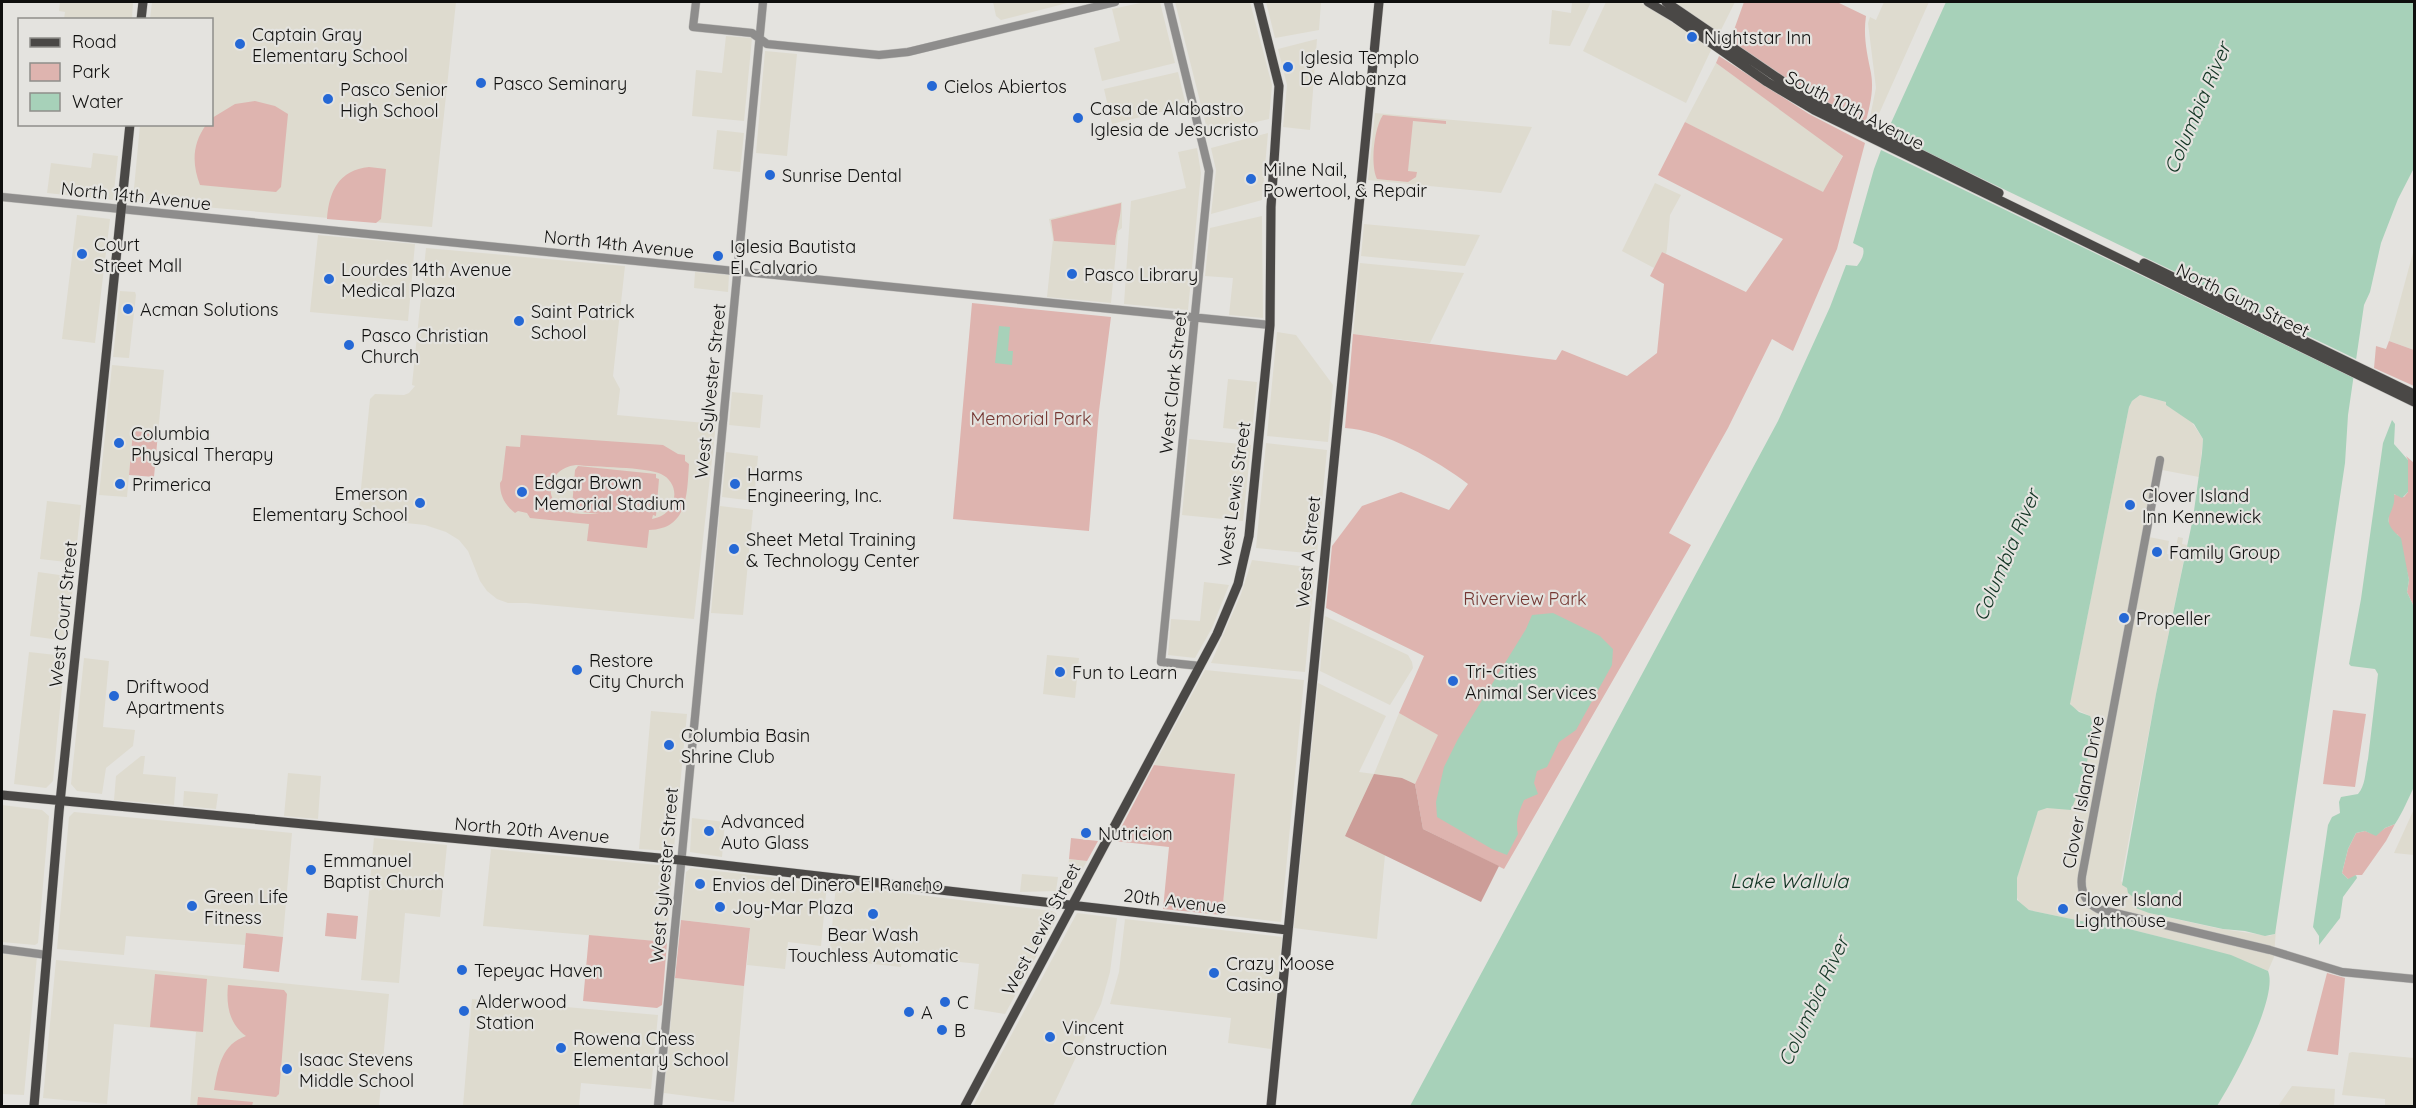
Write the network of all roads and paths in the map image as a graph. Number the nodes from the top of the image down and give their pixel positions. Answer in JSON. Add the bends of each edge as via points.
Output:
{"nodes":[{"id":1,"x":143,"y":2,"type":"edge"},
{"id":2,"x":696,"y":2,"type":"edge"},
{"id":3,"x":763,"y":2,"type":"edge"},
{"id":4,"x":1115,"y":2,"type":"edge"},
{"id":5,"x":1168,"y":2,"type":"edge"},
{"id":6,"x":1258,"y":2,"type":"edge"},
{"id":7,"x":1379,"y":2,"type":"edge"},
{"id":8,"x":1648,"y":2,"type":"edge"},
{"id":9,"x":1666,"y":2,"type":"edge"},
{"id":10,"x":141,"y":18,"type":"edge"},
{"id":11,"x":759,"y":38,"type":"junction"},
{"id":12,"x":130,"y":126,"type":"edge"},
{"id":13,"x":1857,"y":127,"type":"junction"},
{"id":14,"x":2,"y":197,"type":"edge"},
{"id":15,"x":122,"y":211,"type":"junction"},
{"id":16,"x":2059,"y":226,"type":"joint"},
{"id":17,"x":737,"y":270,"type":"junction"},
{"id":18,"x":1194,"y":317,"type":"junction"},
{"id":19,"x":1270,"y":325,"type":"junction"},
{"id":20,"x":2376,"y":379,"type":"junction"},
{"id":21,"x":2415,"y":393,"type":"edge"},
{"id":22,"x":2415,"y":402,"type":"edge"},
{"id":23,"x":2160,"y":460,"type":"dead end"},
{"id":24,"x":1200,"y":666,"type":"junction"},
{"id":25,"x":2,"y":795,"type":"edge"},
{"id":26,"x":60,"y":802,"type":"junction"},
{"id":27,"x":680,"y":860,"type":"junction"},
{"id":28,"x":1060,"y":904,"type":"joint"},
{"id":29,"x":1072,"y":905,"type":"junction"},
{"id":30,"x":1287,"y":930,"type":"junction"},
{"id":31,"x":2,"y":949,"type":"edge"},
{"id":32,"x":47,"y":954,"type":"junction"},
{"id":33,"x":2415,"y":979,"type":"edge"},
{"id":34,"x":34,"y":1107,"type":"edge"},
{"id":35,"x":657,"y":1107,"type":"edge"},
{"id":36,"x":965,"y":1107,"type":"edge"},
{"id":37,"x":1271,"y":1107,"type":"edge"}],
"edges":[{"from":1,"to":10,"type":"main road"},
{"from":2,"to":11,"type":"street","via":[[693,27],[752,33]]},
{"from":3,"to":11,"type":"street","name":"West Sylvester Street"},
{"from":4,"to":11,"type":"street","via":[[894,55],[767,44]]},
{"from":5,"to":18,"type":"street","name":"West Clark Street","via":[[1208,167]]},
{"from":6,"to":19,"type":"main road","name":"West Lewis Street","via":[[1279,86],[1271,207]]},
{"from":7,"to":30,"type":"main road","name":"West A Street"},
{"from":8,"to":13,"type":"main road","name":"South 10th Avenue","via":[[1790,97]]},
{"from":9,"to":13,"type":"main road","name":"South 10th Avenue","via":[[1788,87]]},
{"from":11,"to":17,"type":"street","name":"West Sylvester Street"},
{"from":12,"to":15,"type":"main road","name":"West Court Street"},
{"from":13,"to":16,"type":"main road","name":"South 10th Avenue"},
{"from":14,"to":15,"type":"street","name":"North 14th Avenue"},
{"from":15,"to":17,"type":"street","name":"North 14th Avenue"},
{"from":15,"to":26,"type":"main road","name":"West Court Street"},
{"from":16,"to":20,"type":"main road","name":"North Gum Street"},
{"from":17,"to":18,"type":"street","name":"North 14th Avenue"},
{"from":17,"to":27,"type":"street","name":"West Sylvester Street"},
{"from":18,"to":19,"type":"street","name":"North 14th Avenue"},
{"from":18,"to":24,"type":"street","name":"West Clark Street","via":[[1161,663]]},
{"from":19,"to":24,"type":"main road","name":"West Lewis Street","via":[[1246,554],[1232,601]]},
{"from":20,"to":21,"type":"main road","name":"North Gum Street"},
{"from":20,"to":22,"type":"main road","name":"North Gum Street"},
{"from":23,"to":33,"type":"street","name":"Clover Island Drive","via":[[2082,876],[2084,894],[2098,909],[2270,950],[2342,972]]},
{"from":24,"to":29,"type":"main road","name":"West Lewis Street"},
{"from":25,"to":26,"type":"main road","name":"North 20th Avenue"},
{"from":26,"to":27,"type":"main road","name":"North 20th Avenue"},
{"from":26,"to":32,"type":"main road","name":"West Court Street"},
{"from":27,"to":28,"type":"main road","name":"North 20th Avenue"},
{"from":27,"to":35,"type":"street","name":"West Sylvester Street"},
{"from":28,"to":29,"type":"main road","name":"20th Avenue"},
{"from":29,"to":30,"type":"main road","name":"20th Avenue"},
{"from":29,"to":36,"type":"main road","name":"West Lewis Street"},
{"from":30,"to":37,"type":"main road","name":"West A Street"},
{"from":31,"to":32,"type":"street"},
{"from":32,"to":34,"type":"main road","name":"West Court Street"}]}
